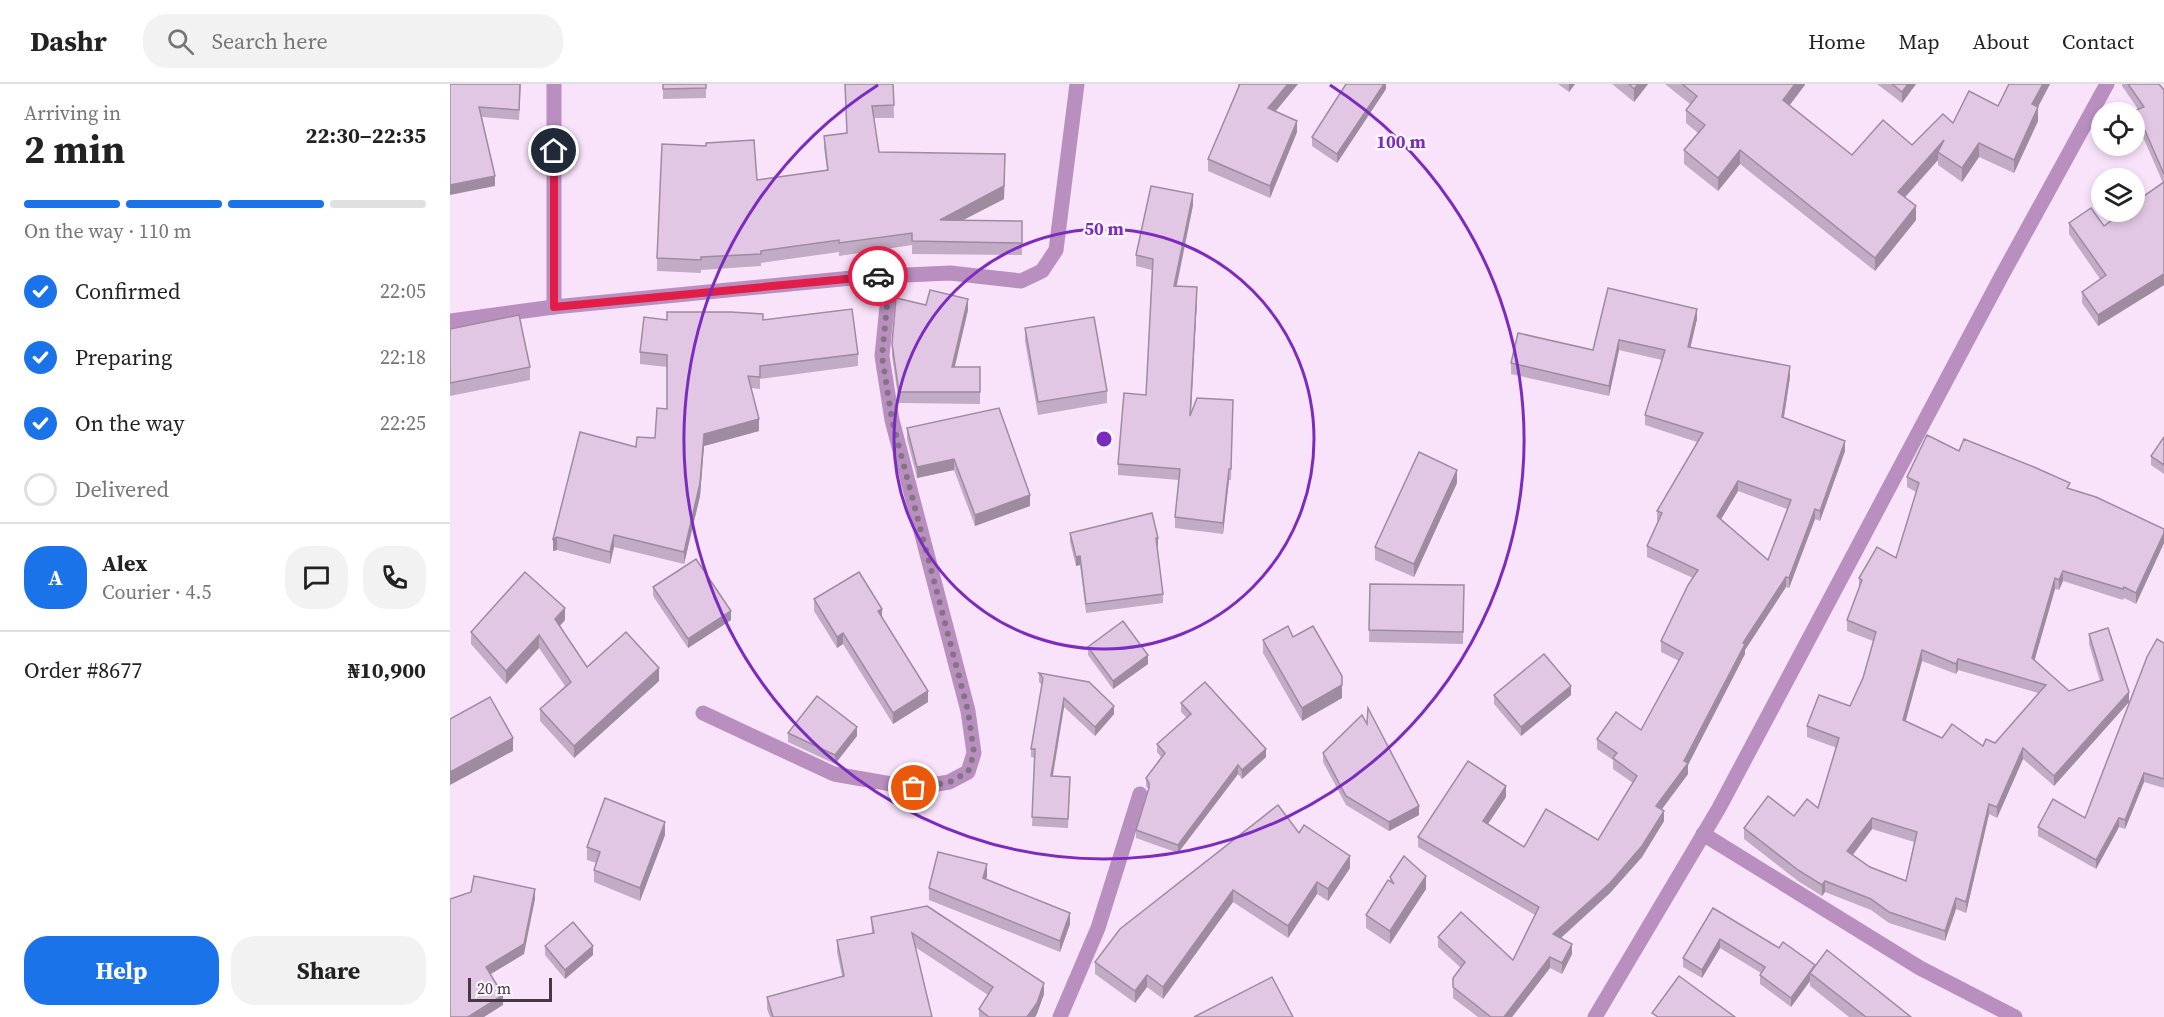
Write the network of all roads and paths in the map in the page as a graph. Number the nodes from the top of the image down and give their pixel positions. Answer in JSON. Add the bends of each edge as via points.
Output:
{"nodes":[{"id":1,"x":554,"y":84,"type":"edge"},
{"id":2,"x":1077,"y":84,"type":"edge"},
{"id":3,"x":2108,"y":84,"type":"edge"},
{"id":4,"x":890,"y":276,"type":"junction"},
{"id":5,"x":554,"y":307,"type":"junction"},
{"id":6,"x":450,"y":321,"type":"edge"},
{"id":7,"x":703,"y":713,"type":"dead end"},
{"id":8,"x":1140,"y":794,"type":"dead end"},
{"id":9,"x":1703,"y":834,"type":"junction"},
{"id":10,"x":1060,"y":1017,"type":"edge"},
{"id":11,"x":1595,"y":1017,"type":"edge"},
{"id":12,"x":2015,"y":1017,"type":"edge"}],
"edges":[{"from":1,"to":5,"type":"street"},
{"from":2,"to":4,"type":"street","via":[[1056,250],[1042,271],[1021,281],[950,273]]},
{"from":3,"to":9,"type":"street"},
{"from":4,"to":5,"type":"street"},
{"from":4,"to":7,"type":"street","via":[[882,356],[892,420],[968,711],[974,753],[968,772],[950,782],[914,788],[834,774]]},
{"from":5,"to":6,"type":"street"},
{"from":8,"to":10,"type":"street","via":[[1098,928]]},
{"from":9,"to":11,"type":"street"},
{"from":9,"to":12,"type":"street","via":[[1920,968]]}]}
